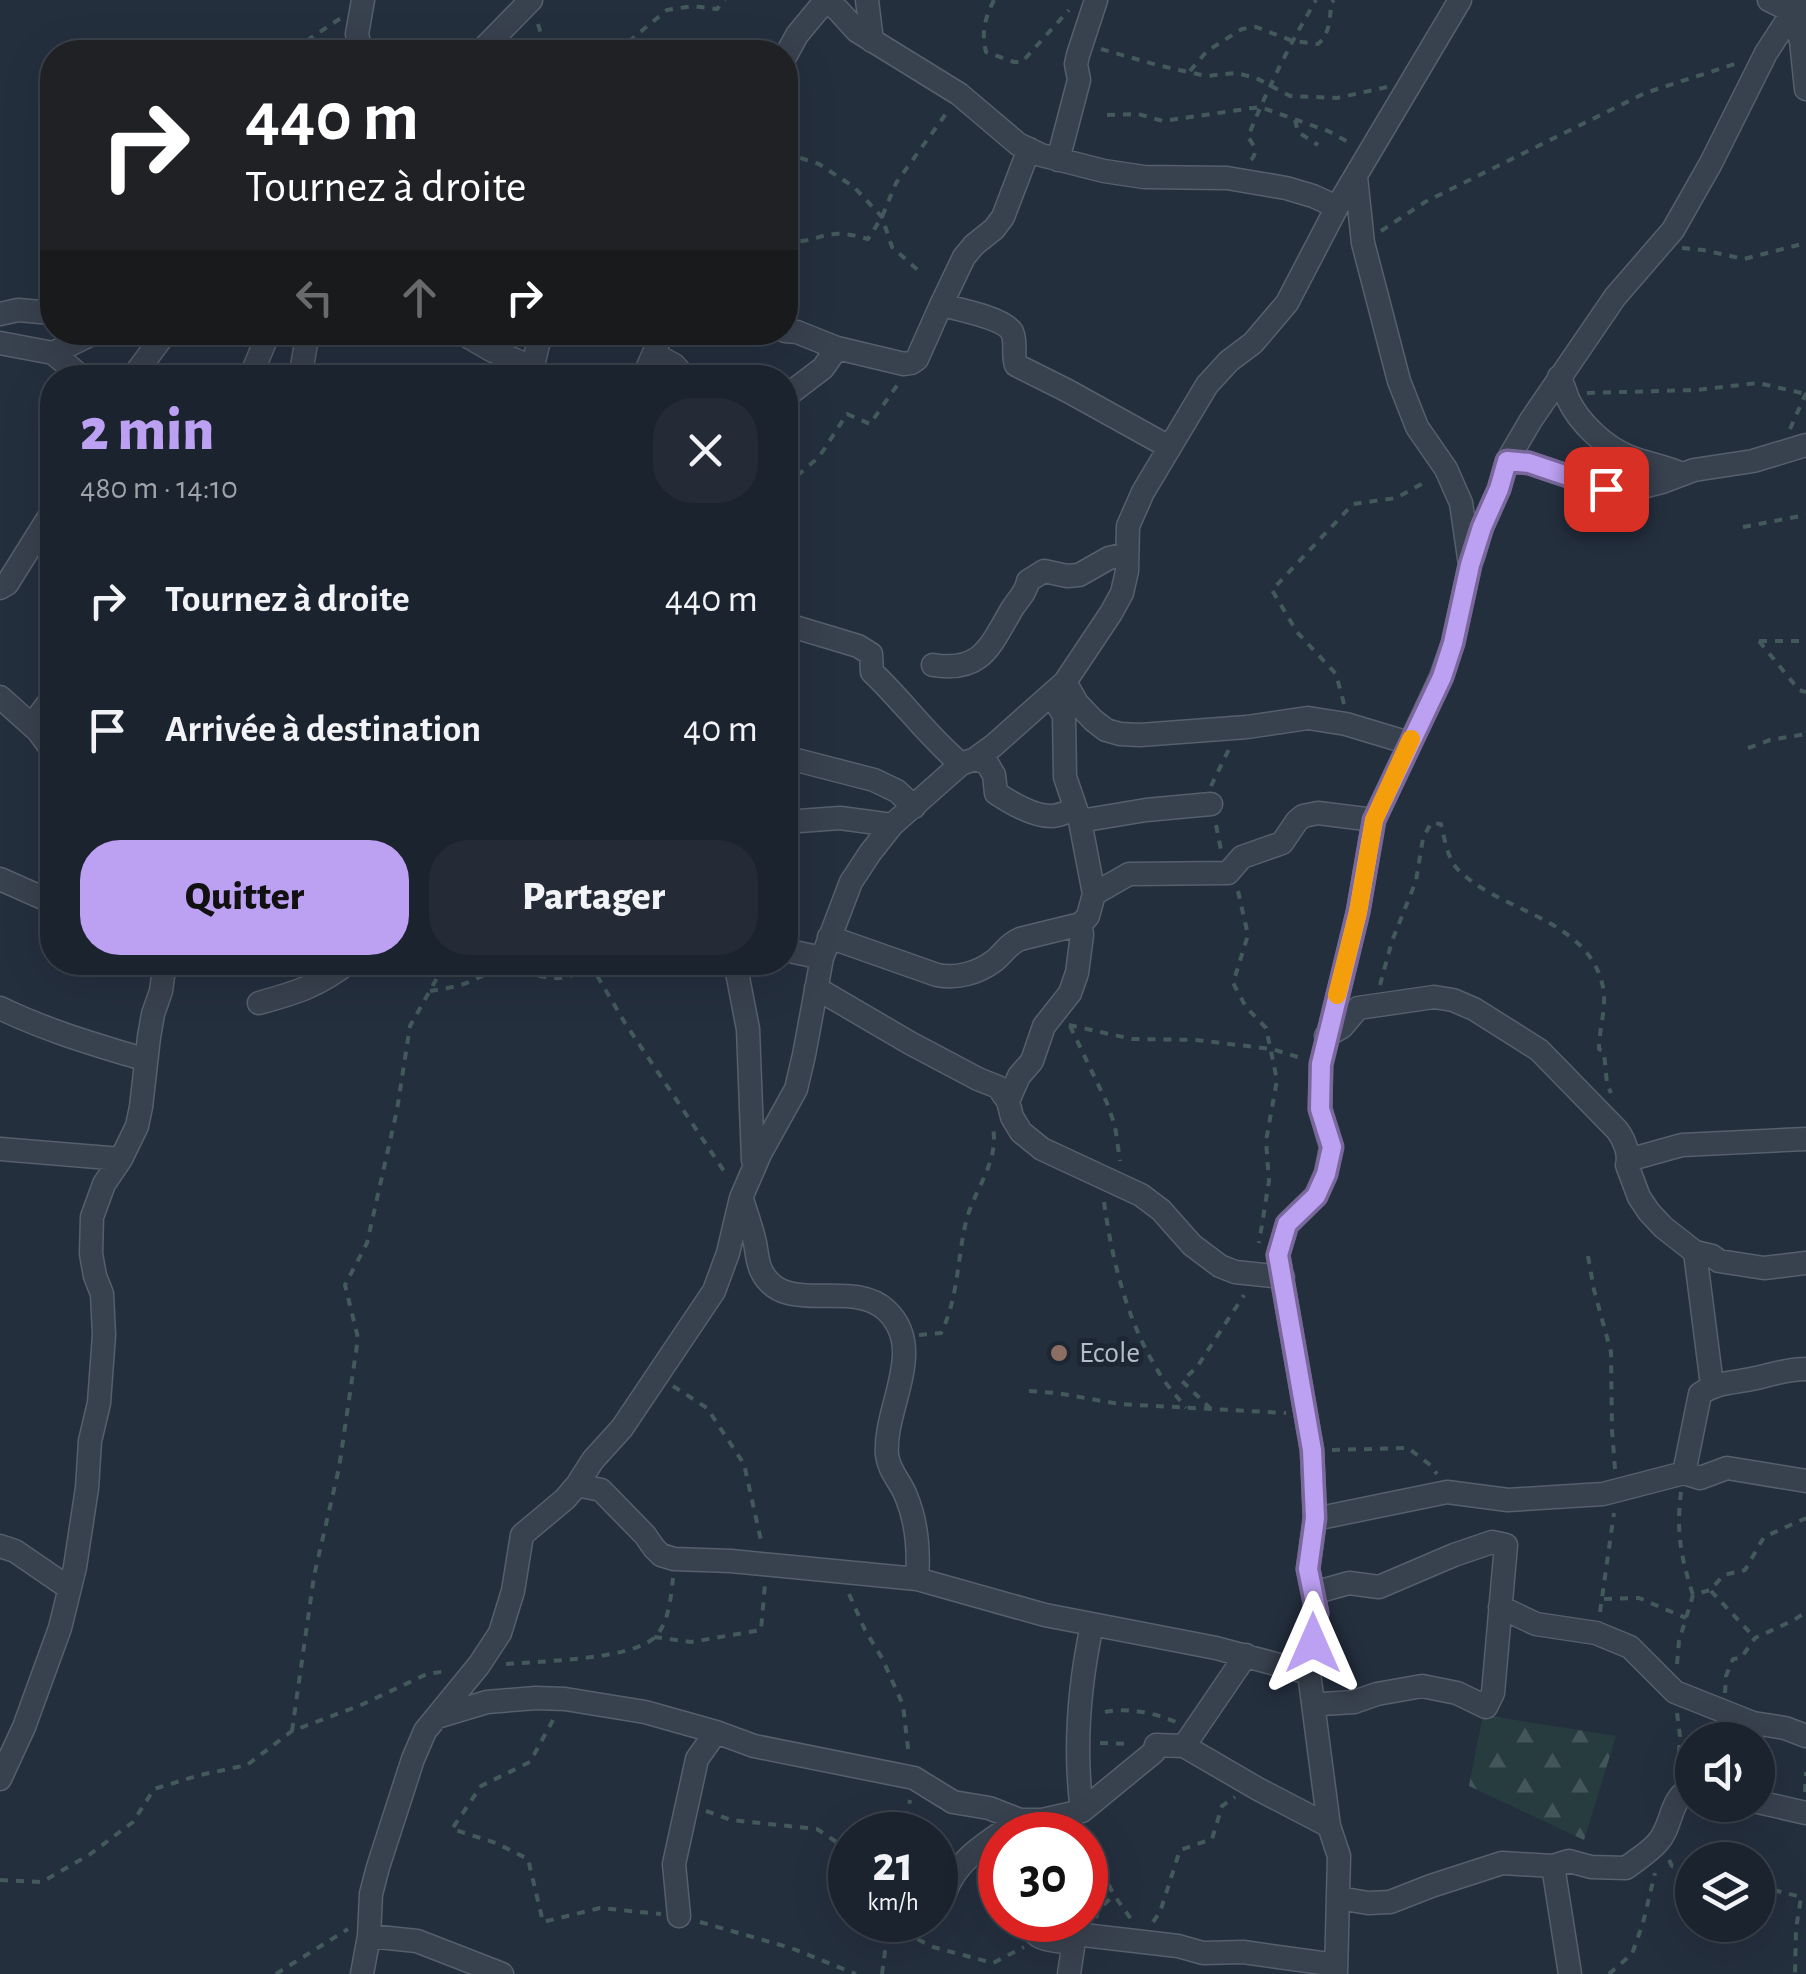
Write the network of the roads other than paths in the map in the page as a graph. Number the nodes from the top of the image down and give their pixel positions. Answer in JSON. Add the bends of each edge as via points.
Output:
{"nodes":[{"id":1,"x":531,"y":0,"type":"edge"},
{"id":2,"x":867,"y":0,"type":"edge"},
{"id":3,"x":1096,"y":0,"type":"edge"},
{"id":4,"x":1769,"y":0,"type":"edge"},
{"id":5,"x":1456,"y":1,"type":"edge"},
{"id":6,"x":363,"y":3,"type":"edge"},
{"id":7,"x":836,"y":3,"type":"edge"},
{"id":8,"x":1799,"y":10,"type":"edge"},
{"id":9,"x":358,"y":40,"type":"edge"},
{"id":10,"x":492,"y":40,"type":"edge"},
{"id":11,"x":795,"y":40,"type":"edge"},
{"id":12,"x":872,"y":41,"type":"junction"},
{"id":13,"x":1806,"y":89,"type":"edge"},
{"id":14,"x":1029,"y":149,"type":"junction"},
{"id":15,"x":1058,"y":160,"type":"junction"},
{"id":16,"x":1356,"y":178,"type":"junction"},
{"id":17,"x":1337,"y":207,"type":"junction"},
{"id":18,"x":941,"y":305,"type":"junction"},
{"id":19,"x":40,"y":313,"type":"edge"},
{"id":20,"x":0,"y":314,"type":"edge"},
{"id":21,"x":798,"y":332,"type":"edge"},
{"id":22,"x":0,"y":343,"type":"edge"},
{"id":23,"x":70,"y":345,"type":"edge"},
{"id":24,"x":482,"y":345,"type":"edge"},
{"id":25,"x":836,"y":348,"type":"junction"},
{"id":26,"x":54,"y":353,"type":"junction"},
{"id":27,"x":68,"y":365,"type":"edge"},
{"id":28,"x":518,"y":365,"type":"edge"},
{"id":29,"x":798,"y":386,"type":"edge"},
{"id":30,"x":1563,"y":386,"type":"junction"},
{"id":31,"x":1168,"y":447,"type":"junction"},
{"id":32,"x":1799,"y":447,"type":"edge"},
{"id":33,"x":1507,"y":461,"type":"junction"},
{"id":34,"x":1682,"y":474,"type":"junction"},
{"id":35,"x":40,"y":531,"type":"edge"},
{"id":36,"x":1127,"y":554,"type":"junction"},
{"id":37,"x":1470,"y":565,"type":"junction"},
{"id":38,"x":0,"y":588,"type":"edge"},
{"id":39,"x":798,"y":628,"type":"edge"},
{"id":40,"x":933,"y":665,"type":"dead end"},
{"id":41,"x":1058,"y":688,"type":"junction"},
{"id":42,"x":0,"y":696,"type":"edge"},
{"id":43,"x":40,"y":714,"type":"edge"},
{"id":44,"x":32,"y":725,"type":"junction"},
{"id":45,"x":40,"y":735,"type":"edge"},
{"id":46,"x":1409,"y":743,"type":"junction"},
{"id":47,"x":798,"y":760,"type":"edge"},
{"id":48,"x":968,"y":761,"type":"junction"},
{"id":49,"x":1211,"y":804,"type":"road end"},
{"id":50,"x":914,"y":806,"type":"junction"},
{"id":51,"x":1078,"y":815,"type":"junction"},
{"id":52,"x":1374,"y":820,"type":"junction"},
{"id":53,"x":798,"y":821,"type":"edge"},
{"id":54,"x":892,"y":825,"type":"junction"},
{"id":55,"x":0,"y":879,"type":"edge"},
{"id":56,"x":1094,"y":894,"type":"junction"},
{"id":57,"x":40,"y":897,"type":"edge"},
{"id":58,"x":1080,"y":924,"type":"junction"},
{"id":59,"x":825,"y":948,"type":"junction"},
{"id":60,"x":798,"y":949,"type":"edge"},
{"id":61,"x":163,"y":975,"type":"edge"},
{"id":62,"x":333,"y":975,"type":"edge"},
{"id":63,"x":738,"y":975,"type":"edge"},
{"id":64,"x":816,"y":988,"type":"junction"},
{"id":65,"x":259,"y":1004,"type":"dead end"},
{"id":66,"x":0,"y":1008,"type":"edge"},
{"id":67,"x":1326,"y":1036,"type":"junction"},
{"id":68,"x":146,"y":1060,"type":"junction"},
{"id":69,"x":1006,"y":1098,"type":"junction"},
{"id":70,"x":1806,"y":1139,"type":"edge"},
{"id":71,"x":0,"y":1148,"type":"edge"},
{"id":72,"x":121,"y":1158,"type":"junction"},
{"id":73,"x":1628,"y":1160,"type":"junction"},
{"id":74,"x":754,"y":1169,"type":"junction"},
{"id":75,"x":741,"y":1198,"type":"junction"},
{"id":76,"x":1695,"y":1252,"type":"junction"},
{"id":77,"x":1806,"y":1263,"type":"edge"},
{"id":78,"x":1282,"y":1277,"type":"junction"},
{"id":79,"x":1806,"y":1369,"type":"edge"},
{"id":80,"x":1712,"y":1385,"type":"junction"},
{"id":81,"x":1684,"y":1473,"type":"junction"},
{"id":82,"x":1806,"y":1481,"type":"edge"},
{"id":83,"x":577,"y":1486,"type":"junction"},
{"id":84,"x":1508,"y":1500,"type":"junction"},
{"id":85,"x":1315,"y":1518,"type":"junction"},
{"id":86,"x":1506,"y":1545,"type":"junction"},
{"id":87,"x":0,"y":1546,"type":"edge"},
{"id":88,"x":917,"y":1579,"type":"junction"},
{"id":89,"x":69,"y":1588,"type":"junction"},
{"id":90,"x":1313,"y":1593,"type":"junction"},
{"id":91,"x":1500,"y":1606,"type":"junction"},
{"id":92,"x":1092,"y":1626,"type":"junction"},
{"id":93,"x":1246,"y":1656,"type":"junction"},
{"id":94,"x":1309,"y":1673,"type":"junction"},
{"id":95,"x":1316,"y":1710,"type":"junction"},
{"id":96,"x":436,"y":1716,"type":"junction"},
{"id":97,"x":716,"y":1732,"type":"junction"},
{"id":98,"x":1806,"y":1736,"type":"edge"},
{"id":99,"x":1188,"y":1740,"type":"junction"},
{"id":100,"x":0,"y":1779,"type":"edge"},
{"id":101,"x":1675,"y":1804,"type":"edge"},
{"id":102,"x":1775,"y":1806,"type":"edge"},
{"id":103,"x":1082,"y":1811,"type":"junction"},
{"id":104,"x":997,"y":1812,"type":"edge"},
{"id":105,"x":1078,"y":1812,"type":"edge"},
{"id":106,"x":1806,"y":1813,"type":"edge"},
{"id":107,"x":1330,"y":1826,"type":"junction"},
{"id":108,"x":978,"y":1849,"type":"edge"},
{"id":109,"x":1552,"y":1866,"type":"junction"},
{"id":110,"x":958,"y":1869,"type":"edge"},
{"id":111,"x":1339,"y":1898,"type":"junction"},
{"id":112,"x":679,"y":1916,"type":"dead end"},
{"id":113,"x":368,"y":1926,"type":"junction"},
{"id":114,"x":1108,"y":1936,"type":"edge"},
{"id":115,"x":1080,"y":1942,"type":"edge"},
{"id":116,"x":1336,"y":1969,"type":"edge"},
{"id":117,"x":362,"y":1974,"type":"edge"},
{"id":118,"x":502,"y":1974,"type":"edge"},
{"id":119,"x":1069,"y":1974,"type":"edge"},
{"id":120,"x":1570,"y":1974,"type":"edge"}],
"edges":[{"from":1,"to":10,"type":"street"},
{"from":2,"to":12,"type":"street"},
{"from":3,"to":15,"type":"street"},
{"from":4,"to":8,"type":"street"},
{"from":5,"to":16,"type":"street"},
{"from":6,"to":9,"type":"street"},
{"from":7,"to":11,"type":"street"},
{"from":7,"to":12,"type":"street"},
{"from":8,"to":13,"type":"street"},
{"from":8,"to":30,"type":"street","via":[[1766,53],[1673,230],[1615,296]]},
{"from":12,"to":14,"type":"street","via":[[959,94]]},
{"from":14,"to":15,"type":"street"},
{"from":14,"to":18,"type":"street","via":[[1003,217],[964,257]]},
{"from":15,"to":17,"type":"street","via":[[1144,177],[1227,178],[1286,188]]},
{"from":16,"to":17,"type":"street"},
{"from":16,"to":37,"type":"street","via":[[1363,243],[1400,381],[1416,428],[1446,469],[1460,503]]},
{"from":17,"to":31,"type":"street","via":[[1287,303],[1207,384]]},
{"from":18,"to":25,"type":"street","via":[[911,363]]},
{"from":18,"to":31,"type":"street","via":[[1003,323],[1014,340],[1016,366]]},
{"from":19,"to":20,"type":"street"},
{"from":21,"to":25,"type":"street"},
{"from":22,"to":26,"type":"street"},
{"from":23,"to":26,"type":"street"},
{"from":24,"to":28,"type":"street"},
{"from":25,"to":29,"type":"street"},
{"from":26,"to":27,"type":"street"},
{"from":30,"to":33,"type":"street"},
{"from":30,"to":34,"type":"street","via":[[1594,434],[1633,459]]},
{"from":31,"to":36,"type":"street","via":[[1128,526]]},
{"from":32,"to":34,"type":"street"},
{"from":33,"to":34,"type":"street","via":[[1606,489],[1638,488]]},
{"from":33,"to":37,"type":"street"},
{"from":35,"to":38,"type":"street"},
{"from":36,"to":40,"type":"street","via":[[1079,575],[1044,571],[1028,581],[972,664]]},
{"from":36,"to":41,"type":"street","via":[[1122,593]]},
{"from":37,"to":46,"type":"street","via":[[1442,677]]},
{"from":39,"to":48,"type":"street","via":[[870,654],[872,672],[940,747]]},
{"from":41,"to":46,"type":"street","via":[[1106,730],[1120,734],[1308,718]]},
{"from":41,"to":48,"type":"street"},
{"from":41,"to":51,"type":"street","via":[[1065,776]]},
{"from":42,"to":44,"type":"street"},
{"from":43,"to":44,"type":"street"},
{"from":44,"to":45,"type":"street"},
{"from":46,"to":52,"type":"street"},
{"from":47,"to":50,"type":"street","via":[[874,780]]},
{"from":48,"to":50,"type":"street"},
{"from":48,"to":51,"type":"street","via":[[987,763],[996,793],[1008,801],[1051,816]]},
{"from":49,"to":51,"type":"street"},
{"from":50,"to":54,"type":"street"},
{"from":51,"to":56,"type":"street"},
{"from":52,"to":56,"type":"street","via":[[1311,813],[1282,843],[1242,857],[1228,873],[1129,874]]},
{"from":52,"to":67,"type":"street"},
{"from":53,"to":54,"type":"street"},
{"from":54,"to":59,"type":"street","via":[[851,882]]},
{"from":55,"to":57,"type":"street"},
{"from":56,"to":58,"type":"street"},
{"from":58,"to":59,"type":"street","via":[[1020,939],[985,967],[947,977]]},
{"from":58,"to":69,"type":"street","via":[[1066,1014],[1044,1026],[1032,1061]]},
{"from":59,"to":60,"type":"street"},
{"from":59,"to":64,"type":"street"},
{"from":61,"to":68,"type":"street"},
{"from":62,"to":65,"type":"street"},
{"from":63,"to":74,"type":"street","via":[[748,1029]]},
{"from":64,"to":69,"type":"street","via":[[998,1087]]},
{"from":64,"to":74,"type":"street","via":[[796,1088]]},
{"from":66,"to":68,"type":"street"},
{"from":67,"to":73,"type":"street","via":[[1358,1008],[1453,1000],[1549,1058],[1622,1136]]},
{"from":67,"to":78,"type":"street","via":[[1320,1109],[1332,1147],[1316,1196],[1287,1224],[1278,1255]]},
{"from":68,"to":72,"type":"street","via":[[137,1126]]},
{"from":69,"to":78,"type":"street","via":[[1021,1132],[1042,1149],[1114,1171],[1220,1266]]},
{"from":70,"to":73,"type":"street","via":[[1682,1145]]},
{"from":71,"to":72,"type":"street"},
{"from":72,"to":89,"type":"street","via":[[104,1184],[90,1231],[104,1336]]},
{"from":73,"to":76,"type":"street","via":[[1639,1197]]},
{"from":74,"to":75,"type":"street"},
{"from":75,"to":83,"type":"street","via":[[714,1291]]},
{"from":75,"to":88,"type":"street","via":[[760,1270],[773,1287],[871,1300],[896,1321],[906,1345],[888,1458],[913,1521]]},
{"from":76,"to":77,"type":"street","via":[[1764,1268]]},
{"from":76,"to":80,"type":"street"},
{"from":78,"to":85,"type":"street","via":[[1312,1450]]},
{"from":79,"to":80,"type":"street"},
{"from":80,"to":81,"type":"street","via":[[1700,1394]]},
{"from":81,"to":82,"type":"street","via":[[1700,1478],[1727,1468]]},
{"from":81,"to":84,"type":"street","via":[[1604,1494]]},
{"from":83,"to":88,"type":"street","via":[[601,1490],[654,1548],[674,1560]]},
{"from":83,"to":96,"type":"street","via":[[522,1535],[500,1633]]},
{"from":84,"to":85,"type":"street","via":[[1447,1492]]},
{"from":84,"to":86,"type":"street"},
{"from":85,"to":90,"type":"street","via":[[1308,1569]]},
{"from":86,"to":90,"type":"street","via":[[1492,1542],[1454,1554],[1379,1587],[1348,1583]]},
{"from":86,"to":91,"type":"street"},
{"from":87,"to":89,"type":"street"},
{"from":88,"to":92,"type":"street"},
{"from":89,"to":100,"type":"street"},
{"from":90,"to":94,"type":"street"},
{"from":91,"to":95,"type":"street","via":[[1486,1706],[1422,1686]]},
{"from":91,"to":98,"type":"street","via":[[1536,1624],[1596,1633],[1630,1647],[1675,1692]]},
{"from":92,"to":93,"type":"street"},
{"from":92,"to":103,"type":"street","via":[[1077,1766]]},
{"from":93,"to":94,"type":"street"},
{"from":93,"to":99,"type":"street"},
{"from":94,"to":95,"type":"street"},
{"from":95,"to":107,"type":"street"},
{"from":96,"to":97,"type":"street","via":[[487,1702],[565,1699]]},
{"from":96,"to":113,"type":"street","via":[[412,1759],[378,1868]]},
{"from":97,"to":104,"type":"street","via":[[754,1746],[914,1778],[952,1802]]},
{"from":97,"to":112,"type":"street","via":[[697,1759],[674,1864]]},
{"from":99,"to":103,"type":"street","via":[[1156,1745]]},
{"from":99,"to":107,"type":"street","via":[[1258,1789]]},
{"from":101,"to":109,"type":"street","via":[[1660,1840],[1626,1868]]},
{"from":102,"to":106,"type":"street"},
{"from":103,"to":105,"type":"street"},
{"from":107,"to":111,"type":"street","via":[[1339,1856]]},
{"from":108,"to":110,"type":"street"},
{"from":109,"to":111,"type":"street","via":[[1502,1863],[1390,1902]]},
{"from":109,"to":120,"type":"street"},
{"from":111,"to":116,"type":"street"},
{"from":113,"to":117,"type":"street"},
{"from":113,"to":118,"type":"street"},
{"from":114,"to":116,"type":"street"},
{"from":115,"to":119,"type":"street"}]}
